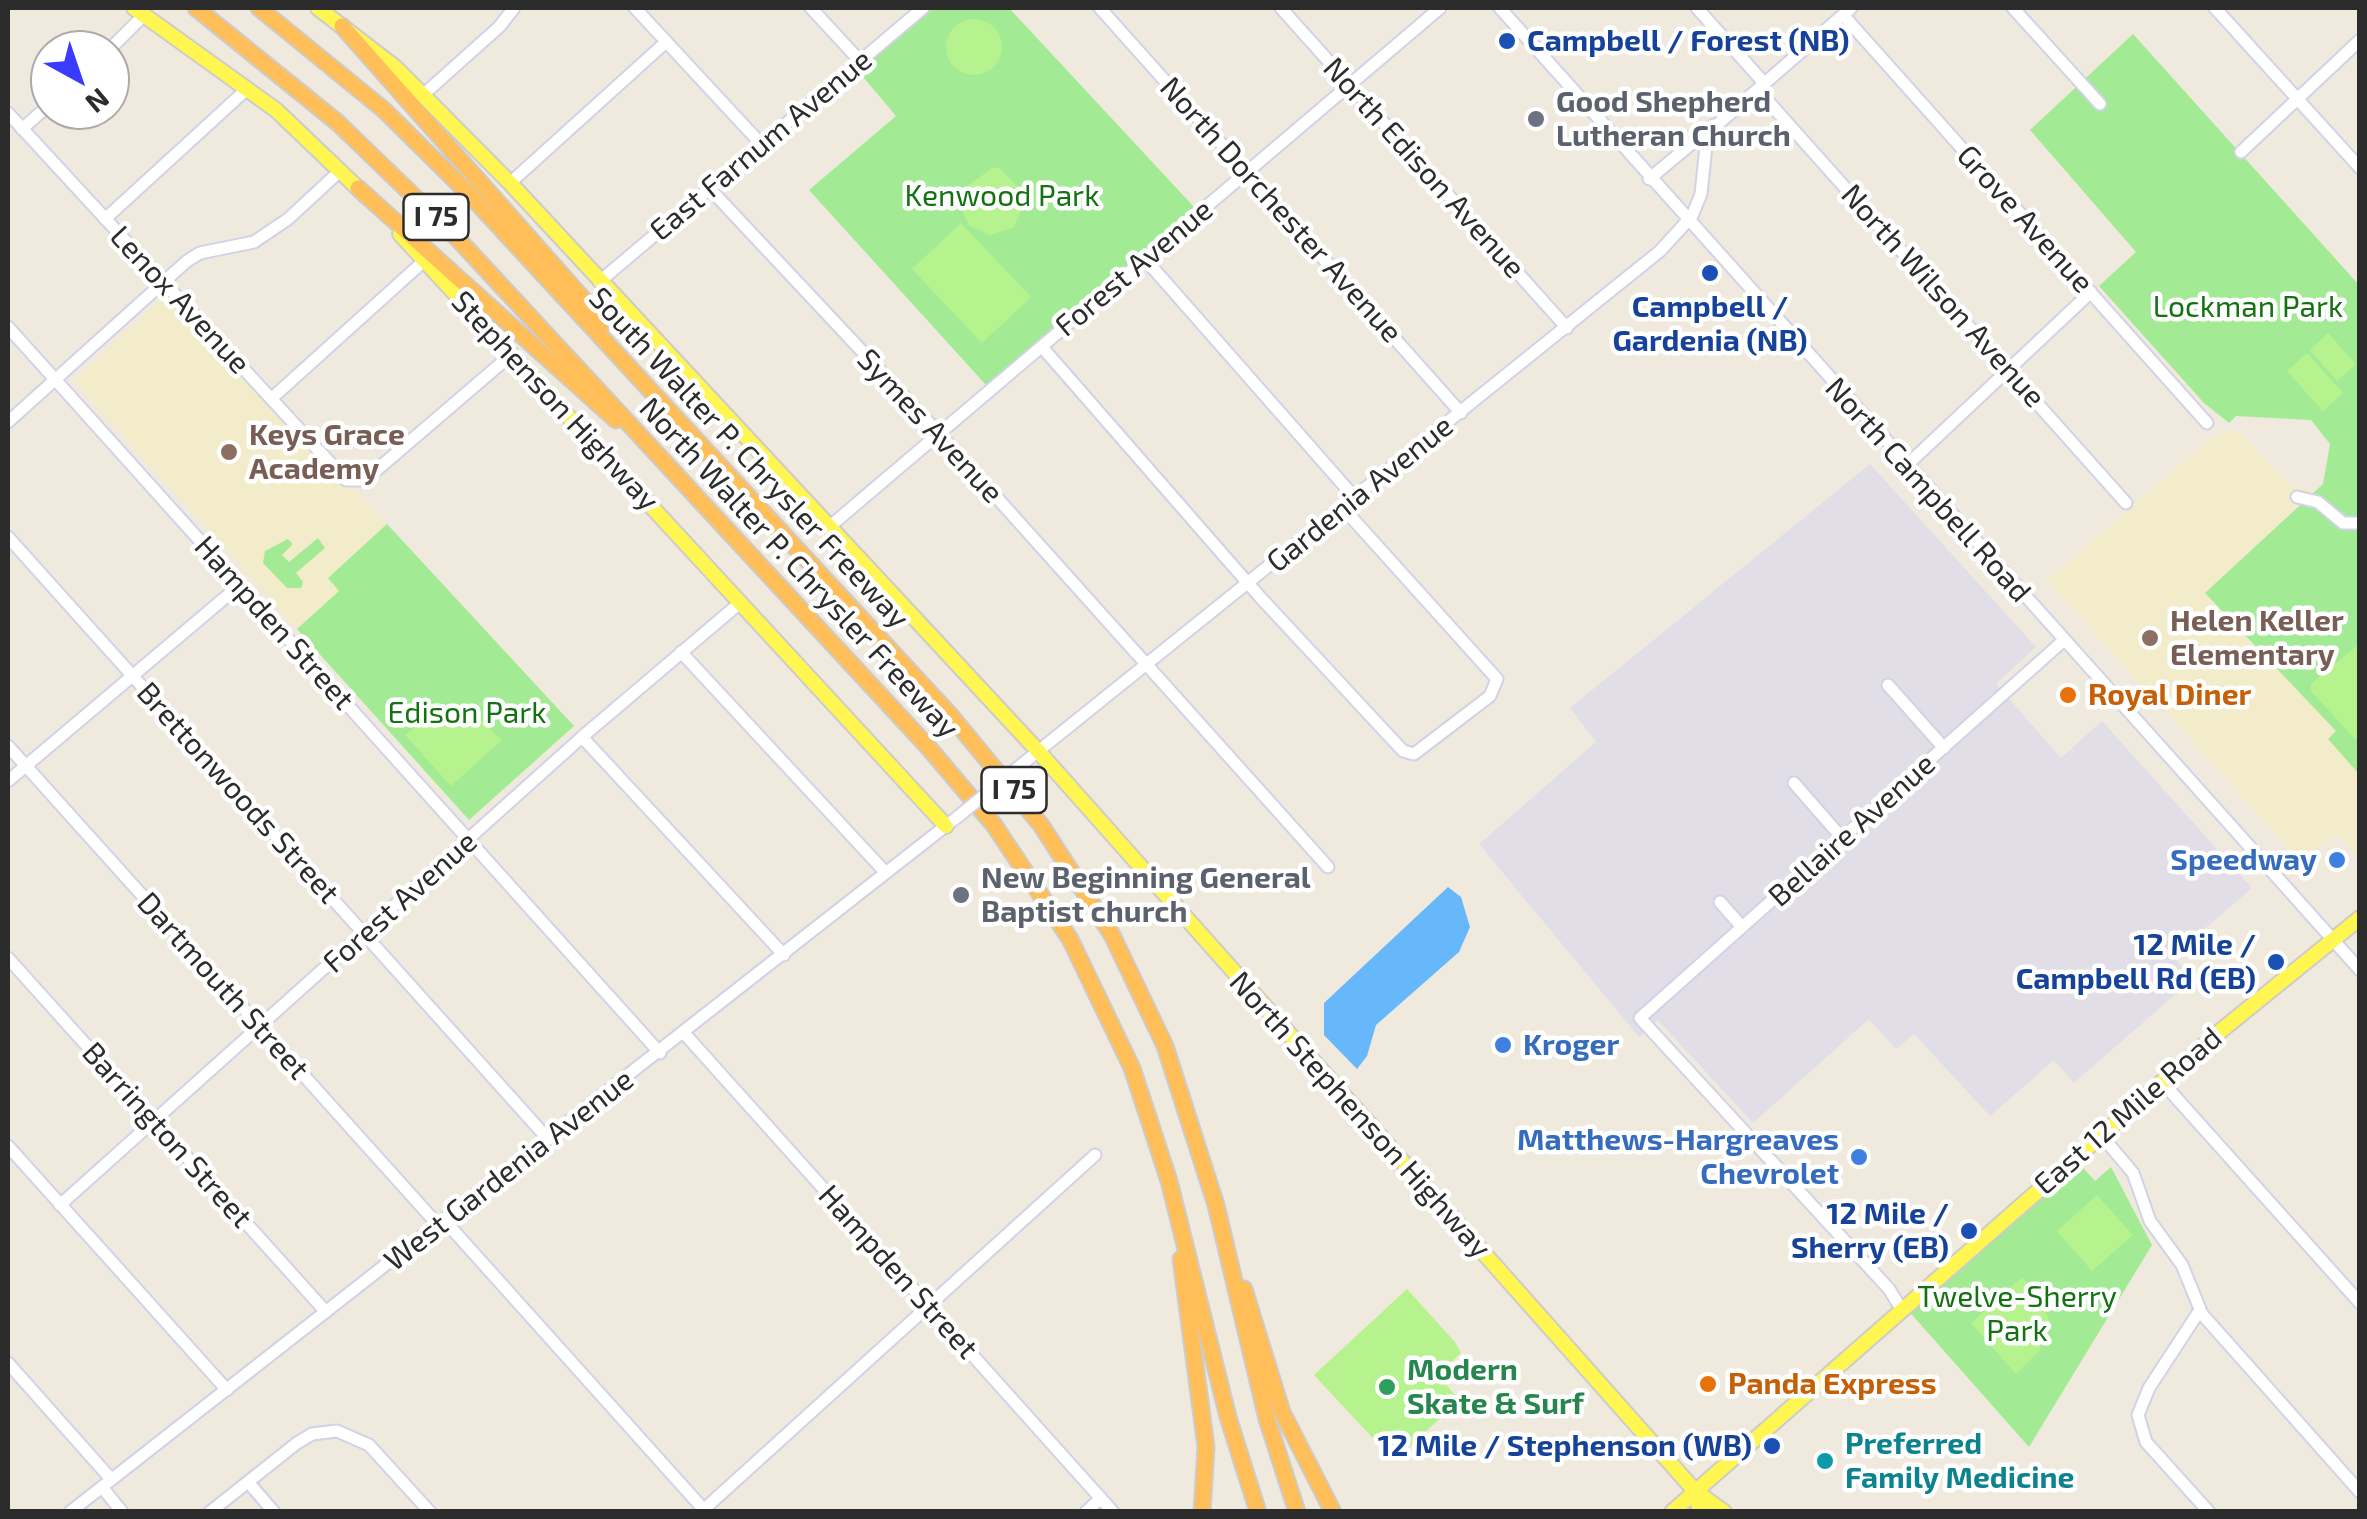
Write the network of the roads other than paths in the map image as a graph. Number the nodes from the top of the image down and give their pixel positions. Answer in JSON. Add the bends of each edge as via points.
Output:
{"nodes":[{"id":1,"x":196,"y":8,"type":"edge"},
{"id":2,"x":259,"y":8,"type":"edge"},
{"id":3,"x":514,"y":8,"type":"edge"},
{"id":4,"x":635,"y":8,"type":"edge"},
{"id":5,"x":812,"y":8,"type":"edge"},
{"id":6,"x":923,"y":8,"type":"edge"},
{"id":7,"x":1100,"y":8,"type":"edge"},
{"id":8,"x":1281,"y":8,"type":"edge"},
{"id":9,"x":1440,"y":8,"type":"edge"},
{"id":10,"x":1500,"y":8,"type":"edge"},
{"id":11,"x":1697,"y":8,"type":"edge"},
{"id":12,"x":2013,"y":8,"type":"edge"},
{"id":13,"x":2215,"y":8,"type":"edge"},
{"id":14,"x":139,"y":11,"type":"edge"},
{"id":15,"x":1847,"y":11,"type":"edge"},
{"id":16,"x":333,"y":14,"type":"edge"},
{"id":17,"x":2360,"y":40,"type":"edge"},
{"id":18,"x":666,"y":42,"type":"junction"},
{"id":19,"x":860,"y":61,"type":"junction"},
{"id":20,"x":1350,"y":84,"type":"junction"},
{"id":21,"x":1761,"y":87,"type":"junction"},
{"id":22,"x":246,"y":89,"type":"junction"},
{"id":23,"x":424,"y":94,"type":"junction"},
{"id":24,"x":2297,"y":99,"type":"junction"},
{"id":25,"x":2100,"y":104,"type":"dead end"},
{"id":26,"x":8,"y":113,"type":"edge"},
{"id":27,"x":30,"y":122,"type":"edge"},
{"id":28,"x":1718,"y":124,"type":"junction"},
{"id":29,"x":22,"y":129,"type":"junction"},
{"id":30,"x":762,"y":146,"type":"junction"},
{"id":31,"x":2241,"y":152,"type":"dead end"},
{"id":32,"x":2360,"y":168,"type":"edge"},
{"id":33,"x":342,"y":170,"type":"junction"},
{"id":34,"x":1248,"y":172,"type":"junction"},
{"id":35,"x":1649,"y":179,"type":"junction"},
{"id":36,"x":510,"y":183,"type":"junction"},
{"id":37,"x":358,"y":188,"type":"junction"},
{"id":38,"x":710,"y":189,"type":"junction"},
{"id":39,"x":105,"y":219,"type":"junction"},
{"id":40,"x":1688,"y":222,"type":"junction"},
{"id":41,"x":1145,"y":259,"type":"junction"},
{"id":42,"x":425,"y":260,"type":"junction"},
{"id":43,"x":162,"y":282,"type":"junction"},
{"id":44,"x":600,"y":282,"type":"junction"},
{"id":45,"x":2091,"y":292,"type":"junction"},
{"id":46,"x":8,"y":327,"type":"edge"},
{"id":47,"x":1567,"y":328,"type":"junction"},
{"id":48,"x":1042,"y":346,"type":"junction"},
{"id":49,"x":512,"y":354,"type":"junction"},
{"id":50,"x":614,"y":354,"type":"junction"},
{"id":51,"x":2010,"y":371,"type":"junction"},
{"id":52,"x":54,"y":380,"type":"junction"},
{"id":53,"x":270,"y":398,"type":"junction"},
{"id":54,"x":1461,"y":413,"type":"junction"},
{"id":55,"x":8,"y":422,"type":"edge"},
{"id":56,"x":2207,"y":423,"type":"dead end"},
{"id":57,"x":939,"y":434,"type":"junction"},
{"id":58,"x":654,"y":451,"type":"junction"},
{"id":59,"x":1906,"y":466,"type":"junction"},
{"id":60,"x":2297,"y":497,"type":"dead end"},
{"id":61,"x":1356,"y":498,"type":"junction"},
{"id":62,"x":2126,"y":504,"type":"dead end"},
{"id":63,"x":1343,"y":508,"type":"junction"},
{"id":64,"x":2360,"y":523,"type":"edge"},
{"id":65,"x":828,"y":528,"type":"junction"},
{"id":66,"x":8,"y":537,"type":"edge"},
{"id":67,"x":1250,"y":583,"type":"junction"},
{"id":68,"x":240,"y":585,"type":"junction"},
{"id":69,"x":741,"y":602,"type":"junction"},
{"id":70,"x":2063,"y":641,"type":"junction"},
{"id":71,"x":681,"y":652,"type":"junction"},
{"id":72,"x":1146,"y":666,"type":"junction"},
{"id":73,"x":132,"y":676,"type":"junction"},
{"id":74,"x":1888,"y":686,"type":"dead end"},
{"id":75,"x":582,"y":737,"type":"junction"},
{"id":76,"x":8,"y":746,"type":"edge"},
{"id":77,"x":1944,"y":748,"type":"junction"},
{"id":78,"x":1032,"y":756,"type":"junction"},
{"id":79,"x":26,"y":766,"type":"junction"},
{"id":80,"x":8,"y":781,"type":"edge"},
{"id":81,"x":1794,"y":783,"type":"dead end"},
{"id":82,"x":950,"y":822,"type":"junction"},
{"id":83,"x":1842,"y":838,"type":"junction"},
{"id":84,"x":469,"y":840,"type":"junction"},
{"id":85,"x":1328,"y":867,"type":"dead end"},
{"id":86,"x":886,"y":873,"type":"junction"},
{"id":87,"x":1720,"y":902,"type":"dead end"},
{"id":88,"x":2360,"y":918,"type":"edge"},
{"id":89,"x":1742,"y":927,"type":"junction"},
{"id":90,"x":365,"y":934,"type":"junction"},
{"id":91,"x":2331,"y":940,"type":"junction"},
{"id":92,"x":784,"y":955,"type":"junction"},
{"id":93,"x":8,"y":958,"type":"edge"},
{"id":94,"x":2360,"y":970,"type":"edge"},
{"id":95,"x":261,"y":1028,"type":"junction"},
{"id":96,"x":684,"y":1033,"type":"junction"},
{"id":97,"x":660,"y":1052,"type":"junction"},
{"id":98,"x":2162,"y":1082,"type":"junction"},
{"id":99,"x":155,"y":1121,"type":"junction"},
{"id":100,"x":2101,"y":1135,"type":"junction"},
{"id":101,"x":548,"y":1139,"type":"junction"},
{"id":102,"x":8,"y":1146,"type":"edge"},
{"id":103,"x":1095,"y":1155,"type":"dead end"},
{"id":104,"x":60,"y":1205,"type":"junction"},
{"id":105,"x":1216,"y":1205,"type":"junction"},
{"id":106,"x":1178,"y":1215,"type":"junction"},
{"id":107,"x":441,"y":1223,"type":"junction"},
{"id":108,"x":2360,"y":1304,"type":"edge"},
{"id":109,"x":929,"y":1307,"type":"junction"},
{"id":110,"x":1902,"y":1310,"type":"junction"},
{"id":111,"x":2200,"y":1310,"type":"junction"},
{"id":112,"x":326,"y":1312,"type":"junction"},
{"id":113,"x":8,"y":1363,"type":"edge"},
{"id":114,"x":226,"y":1390,"type":"junction"},
{"id":115,"x":248,"y":1482,"type":"junction"},
{"id":116,"x":107,"y":1483,"type":"junction"},
{"id":117,"x":1695,"y":1490,"type":"junction"},
{"id":118,"x":2360,"y":1492,"type":"edge"},
{"id":119,"x":1101,"y":1498,"type":"junction"},
{"id":120,"x":704,"y":1511,"type":"edge"},
{"id":121,"x":70,"y":1512,"type":"edge"},
{"id":122,"x":122,"y":1512,"type":"edge"},
{"id":123,"x":210,"y":1512,"type":"edge"},
{"id":124,"x":274,"y":1512,"type":"edge"},
{"id":125,"x":430,"y":1512,"type":"edge"},
{"id":126,"x":1086,"y":1512,"type":"edge"},
{"id":127,"x":1113,"y":1512,"type":"edge"},
{"id":128,"x":1202,"y":1512,"type":"edge"},
{"id":129,"x":1258,"y":1512,"type":"edge"},
{"id":130,"x":1296,"y":1512,"type":"edge"},
{"id":131,"x":1333,"y":1512,"type":"edge"},
{"id":132,"x":1672,"y":1512,"type":"edge"},
{"id":133,"x":1700,"y":1512,"type":"edge"},
{"id":134,"x":1724,"y":1512,"type":"edge"},
{"id":135,"x":2209,"y":1512,"type":"edge"}],
"edges":[{"from":1,"to":58,"type":"highway","name":"North Walter P. Chrysler Freeway","number":"I 75","via":[[295,86],[409,190]]},
{"from":2,"to":50,"type":"highway","name":"South Walter P. Chrysler Freeway","number":"I 75","via":[[420,143]]},
{"from":3,"to":23,"type":"street"},
{"from":4,"to":18,"type":"street"},
{"from":5,"to":19,"type":"street"},
{"from":6,"to":19,"type":"street","name":"East Farnum Avenue"},
{"from":7,"to":34,"type":"street","name":"North Dorchester Avenue"},
{"from":8,"to":20,"type":"street","name":"North Edison Avenue"},
{"from":9,"to":20,"type":"street","name":"Forest Avenue"},
{"from":10,"to":35,"type":"street","name":"North Campbell Road"},
{"from":11,"to":21,"type":"street","name":"North Wilson Avenue"},
{"from":12,"to":25,"type":"street"},
{"from":13,"to":24,"type":"street"},
{"from":14,"to":22,"type":"main road","name":"Stephenson Highway"},
{"from":15,"to":21,"type":"street"},
{"from":15,"to":45,"type":"street","name":"Grove Avenue"},
{"from":16,"to":23,"type":"main road","name":"North Stephenson Highway"},
{"from":16,"to":50,"type":"highway","via":[[584,300]]},
{"from":17,"to":24,"type":"street"},
{"from":18,"to":30,"type":"street"},
{"from":18,"to":36,"type":"street"},
{"from":19,"to":30,"type":"street","name":"East Farnum Avenue"},
{"from":20,"to":34,"type":"street","name":"Forest Avenue"},
{"from":20,"to":47,"type":"street","name":"North Edison Avenue"},
{"from":21,"to":28,"type":"street"},
{"from":21,"to":51,"type":"street","name":"North Wilson Avenue"},
{"from":22,"to":33,"type":"main road","name":"Stephenson Highway"},
{"from":22,"to":39,"type":"street"},
{"from":23,"to":36,"type":"main road","name":"North Stephenson Highway"},
{"from":24,"to":31,"type":"street"},
{"from":24,"to":32,"type":"street"},
{"from":26,"to":29,"type":"street","name":"Lenox Avenue"},
{"from":27,"to":29,"type":"street"},
{"from":28,"to":35,"type":"street"},
{"from":28,"to":40,"type":"street","name":"Gardenia Avenue","via":[[1706,146],[1701,194]]},
{"from":29,"to":39,"type":"street","name":"Lenox Avenue"},
{"from":30,"to":38,"type":"street","name":"East Farnum Avenue"},
{"from":33,"to":37,"type":"main road","name":"Stephenson Highway"},
{"from":33,"to":43,"type":"street","via":[[254,242],[200,253]]},
{"from":34,"to":41,"type":"street","name":"Forest Avenue"},
{"from":34,"to":54,"type":"street","name":"North Dorchester Avenue"},
{"from":35,"to":40,"type":"street","name":"North Campbell Road"},
{"from":36,"to":44,"type":"main road","name":"North Stephenson Highway"},
{"from":37,"to":42,"type":"main road","name":"Stephenson Highway"},
{"from":37,"to":58,"type":"highway"},
{"from":38,"to":44,"type":"street","name":"East Farnum Avenue"},
{"from":38,"to":57,"type":"street","name":"Symes Avenue"},
{"from":39,"to":43,"type":"street","name":"Lenox Avenue"},
{"from":40,"to":47,"type":"street","name":"Gardenia Avenue"},
{"from":40,"to":59,"type":"street","name":"North Campbell Road"},
{"from":41,"to":48,"type":"street","name":"Forest Avenue"},
{"from":41,"to":61,"type":"street"},
{"from":42,"to":49,"type":"main road","name":"Stephenson Highway"},
{"from":42,"to":53,"type":"street"},
{"from":43,"to":52,"type":"street"},
{"from":43,"to":53,"type":"street","name":"Lenox Avenue"},
{"from":44,"to":65,"type":"main road","name":"North Stephenson Highway"},
{"from":45,"to":51,"type":"street"},
{"from":45,"to":56,"type":"street","name":"Grove Avenue"},
{"from":46,"to":52,"type":"street","name":"Hampden Street"},
{"from":47,"to":54,"type":"street","name":"Gardenia Avenue"},
{"from":48,"to":57,"type":"street","name":"Forest Avenue"},
{"from":48,"to":67,"type":"street"},
{"from":49,"to":53,"type":"street","name":"Lenox Avenue","via":[[355,482]]},
{"from":49,"to":69,"type":"main road","name":"Stephenson Highway"},
{"from":50,"to":105,"type":"highway","name":"South Walter P. Chrysler Freeway","number":"I 75","via":[[951,716],[1041,825],[1136,979],[1186,1104]]},
{"from":51,"to":59,"type":"street"},
{"from":51,"to":62,"type":"street","name":"North Wilson Avenue"},
{"from":52,"to":55,"type":"street"},
{"from":52,"to":68,"type":"street","name":"Hampden Street"},
{"from":54,"to":61,"type":"street","name":"Gardenia Avenue"},
{"from":57,"to":65,"type":"street","name":"Forest Avenue"},
{"from":57,"to":72,"type":"street","name":"Symes Avenue"},
{"from":58,"to":106,"type":"highway","name":"North Walter P. Chrysler Freeway","number":"I 75","via":[[954,776],[1020,862],[1076,951],[1122,1044]]},
{"from":59,"to":70,"type":"street","name":"North Campbell Road"},
{"from":60,"to":64,"type":"street","via":[[2318,502],[2342,523]]},
{"from":61,"to":63,"type":"street","name":"Gardenia Avenue"},
{"from":63,"to":67,"type":"street","name":"Gardenia Avenue"},
{"from":63,"to":67,"type":"street","via":[[1497,679],[1490,696],[1424,750],[1410,754]]},
{"from":65,"to":78,"type":"main road","name":"North Stephenson Highway"},
{"from":66,"to":73,"type":"street","name":"Brettonwoods Street"},
{"from":67,"to":72,"type":"street","name":"Gardenia Avenue"},
{"from":68,"to":73,"type":"street"},
{"from":68,"to":84,"type":"street","name":"Hampden Street"},
{"from":69,"to":71,"type":"street","name":"Forest Avenue"},
{"from":69,"to":82,"type":"main road","name":"Stephenson Highway"},
{"from":70,"to":77,"type":"street","name":"Bellaire Avenue"},
{"from":70,"to":91,"type":"street","name":"North Campbell Road"},
{"from":71,"to":75,"type":"street","name":"Forest Avenue"},
{"from":71,"to":86,"type":"street"},
{"from":72,"to":78,"type":"street","name":"Gardenia Avenue"},
{"from":72,"to":85,"type":"street","name":"Symes Avenue"},
{"from":73,"to":79,"type":"street"},
{"from":73,"to":90,"type":"street","name":"Brettonwoods Street"},
{"from":74,"to":77,"type":"street"},
{"from":75,"to":84,"type":"street","name":"Forest Avenue"},
{"from":75,"to":92,"type":"street"},
{"from":76,"to":79,"type":"street","name":"Dartmouth Street"},
{"from":77,"to":83,"type":"street","name":"Bellaire Avenue"},
{"from":78,"to":82,"type":"street","name":"Gardenia Avenue","bridge":true},
{"from":78,"to":117,"type":"main road","name":"North Stephenson Highway"},
{"from":79,"to":80,"type":"street"},
{"from":79,"to":95,"type":"street","name":"Dartmouth Street"},
{"from":81,"to":83,"type":"street"},
{"from":82,"to":86,"type":"street","name":"West Gardenia Avenue"},
{"from":83,"to":89,"type":"street","name":"Bellaire Avenue"},
{"from":84,"to":90,"type":"street","name":"Forest Avenue"},
{"from":84,"to":97,"type":"street","name":"Hampden Street"},
{"from":86,"to":92,"type":"street","name":"West Gardenia Avenue"},
{"from":87,"to":89,"type":"street"},
{"from":88,"to":91,"type":"main road","name":"East 12 Mile Road"},
{"from":89,"to":110,"type":"street","name":"Bellaire Avenue","via":[[1640,1018]]},
{"from":90,"to":95,"type":"street","name":"Forest Avenue"},
{"from":90,"to":101,"type":"street","name":"Brettonwoods Street"},
{"from":91,"to":94,"type":"street","name":"North Campbell Road"},
{"from":91,"to":98,"type":"main road","name":"East 12 Mile Road"},
{"from":92,"to":96,"type":"street","name":"West Gardenia Avenue"},
{"from":93,"to":99,"type":"street","name":"Barrington Street"},
{"from":95,"to":99,"type":"street","name":"Forest Avenue"},
{"from":95,"to":107,"type":"street","name":"Dartmouth Street"},
{"from":96,"to":97,"type":"street","name":"West Gardenia Avenue"},
{"from":96,"to":109,"type":"street","name":"Hampden Street"},
{"from":97,"to":101,"type":"street","name":"West Gardenia Avenue"},
{"from":98,"to":100,"type":"main road","name":"East 12 Mile Road"},
{"from":98,"to":108,"type":"street"},
{"from":99,"to":104,"type":"street","name":"Forest Avenue"},
{"from":99,"to":112,"type":"street","name":"Barrington Street"},
{"from":100,"to":110,"type":"main road","name":"East 12 Mile Road"},
{"from":100,"to":111,"type":"street","via":[[2133,1173],[2150,1221],[2182,1265]]},
{"from":101,"to":107,"type":"street","name":"West Gardenia Avenue"},
{"from":102,"to":104,"type":"street"},
{"from":103,"to":109,"type":"street"},
{"from":104,"to":114,"type":"street"},
{"from":105,"to":130,"type":"highway","name":"South Walter P. Chrysler Freeway","number":"I 75"},
{"from":105,"to":131,"type":"highway","via":[[1282,1412]]},
{"from":106,"to":128,"type":"highway","via":[[1206,1447]]},
{"from":106,"to":129,"type":"highway","name":"North Walter P. Chrysler Freeway","number":"I 75"},
{"from":107,"to":112,"type":"street","name":"West Gardenia Avenue"},
{"from":107,"to":120,"type":"street","name":"Dartmouth Street"},
{"from":109,"to":119,"type":"street","name":"Hampden Street"},
{"from":109,"to":120,"type":"street"},
{"from":110,"to":117,"type":"main road","name":"East 12 Mile Road"},
{"from":111,"to":118,"type":"street"},
{"from":111,"to":135,"type":"street","via":[[2149,1388],[2138,1422],[2146,1442]]},
{"from":112,"to":114,"type":"street","name":"West Gardenia Avenue"},
{"from":113,"to":116,"type":"street"},
{"from":114,"to":116,"type":"street","name":"West Gardenia Avenue"},
{"from":115,"to":123,"type":"street"},
{"from":115,"to":124,"type":"street"},
{"from":115,"to":125,"type":"street","via":[[312,1434],[338,1431],[370,1445]]},
{"from":116,"to":121,"type":"street","name":"West Gardenia Avenue"},
{"from":116,"to":122,"type":"street"},
{"from":117,"to":132,"type":"main road","name":"East 12 Mile Road"},
{"from":117,"to":133,"type":"main road","name":"North Stephenson Highway"},
{"from":117,"to":134,"type":"main road","name":"North Stephenson Highway"},
{"from":119,"to":126,"type":"street"},
{"from":119,"to":127,"type":"street","name":"Hampden Street"}]}
